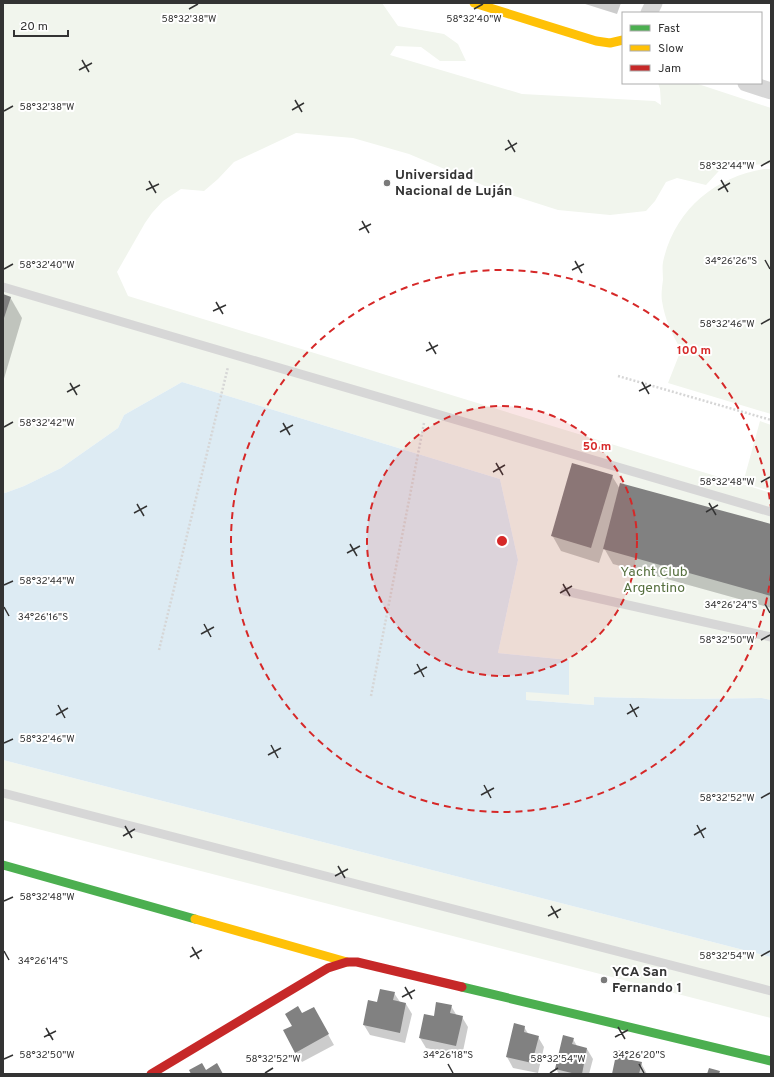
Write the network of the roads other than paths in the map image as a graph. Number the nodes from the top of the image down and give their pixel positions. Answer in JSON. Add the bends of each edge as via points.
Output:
{"nodes":[{"id":1,"x":474,"y":3,"type":"edge"},
{"id":2,"x":654,"y":3,"type":"edge"},
{"id":3,"x":650,"y":12,"type":"edge"},
{"id":4,"x":622,"y":40,"type":"edge"},
{"id":5,"x":749,"y":84,"type":"edge"},
{"id":6,"x":771,"y":91,"type":"edge"},
{"id":7,"x":3,"y":287,"type":"edge"},
{"id":8,"x":771,"y":512,"type":"edge"},
{"id":9,"x":565,"y":591,"type":"dead end"},
{"id":10,"x":771,"y":637,"type":"edge"},
{"id":11,"x":3,"y":793,"type":"edge"},
{"id":12,"x":3,"y":865,"type":"edge"},
{"id":13,"x":347,"y":962,"type":"junction"},
{"id":14,"x":771,"y":992,"type":"edge"},
{"id":15,"x":771,"y":1061,"type":"edge"},
{"id":16,"x":151,"y":1074,"type":"edge"}],
"edges":[{"from":1,"to":4,"type":"street","via":[[596,41],[610,43]]},
{"from":2,"to":3,"type":"street"},
{"from":5,"to":6,"type":"street"},
{"from":7,"to":8,"type":"lane"},
{"from":9,"to":10,"type":"lane"},
{"from":11,"to":14,"type":"lane"},
{"from":12,"to":13,"type":"street"},
{"from":13,"to":15,"type":"street","via":[[357,962]]},
{"from":13,"to":16,"type":"street","via":[[328,968]]}]}
